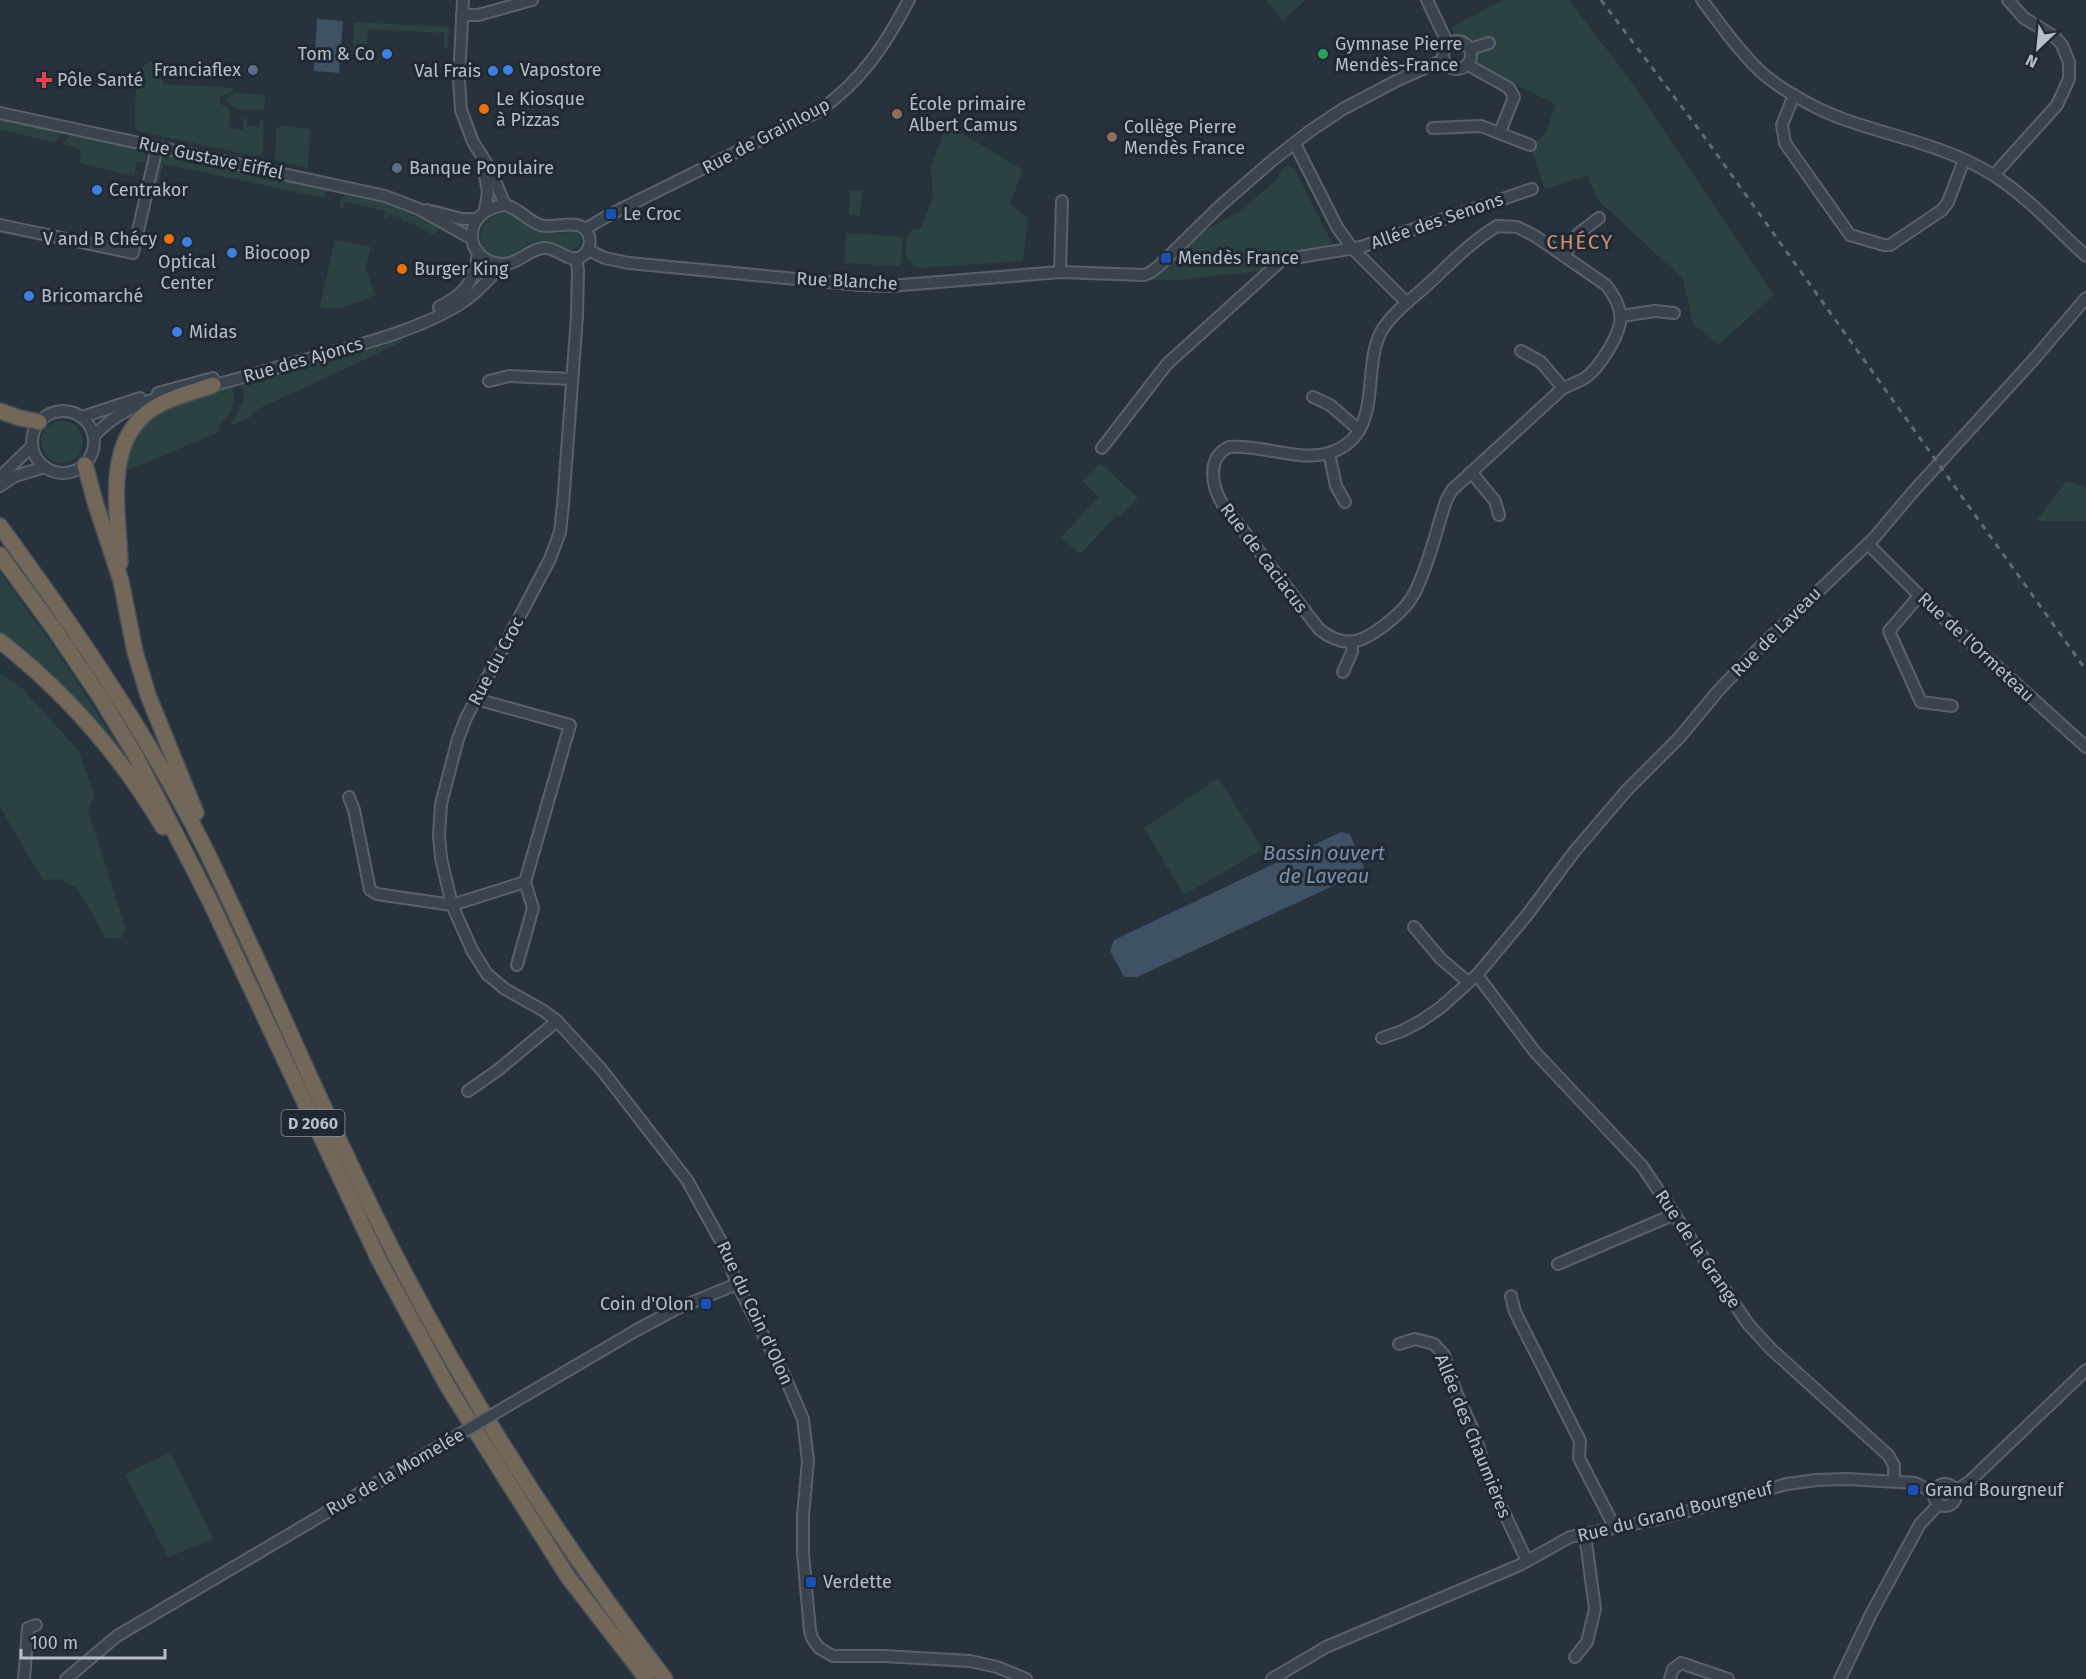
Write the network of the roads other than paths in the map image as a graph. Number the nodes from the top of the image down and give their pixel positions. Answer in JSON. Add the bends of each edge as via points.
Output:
{"nodes":[{"id":1,"x":463,"y":0,"type":"edge"},
{"id":2,"x":532,"y":0,"type":"edge"},
{"id":3,"x":909,"y":0,"type":"edge"},
{"id":4,"x":1427,"y":0,"type":"edge"},
{"id":5,"x":1702,"y":0,"type":"edge"},
{"id":6,"x":2008,"y":0,"type":"edge"},
{"id":7,"x":462,"y":15,"type":"junction"},
{"id":8,"x":1489,"y":43,"type":"dead end"},
{"id":9,"x":1448,"y":44,"type":"junction"},
{"id":10,"x":1470,"y":49,"type":"junction"},
{"id":11,"x":1443,"y":60,"type":"junction"},
{"id":12,"x":1473,"y":68,"type":"junction"},
{"id":13,"x":1794,"y":94,"type":"junction"},
{"id":14,"x":0,"y":113,"type":"edge"},
{"id":15,"x":1433,"y":128,"type":"dead end"},
{"id":16,"x":1500,"y":132,"type":"junction"},
{"id":17,"x":1295,"y":144,"type":"junction"},
{"id":18,"x":1530,"y":145,"type":"dead end"},
{"id":19,"x":157,"y":147,"type":"junction"},
{"id":20,"x":480,"y":155,"type":"junction"},
{"id":21,"x":1964,"y":160,"type":"junction"},
{"id":22,"x":1994,"y":175,"type":"junction"},
{"id":23,"x":1532,"y":189,"type":"dead end"},
{"id":24,"x":1062,"y":201,"type":"dead end"},
{"id":25,"x":505,"y":205,"type":"junction"},
{"id":26,"x":419,"y":209,"type":"junction"},
{"id":27,"x":485,"y":210,"type":"junction"},
{"id":28,"x":1599,"y":218,"type":"dead end"},
{"id":29,"x":477,"y":219,"type":"junction"},
{"id":30,"x":0,"y":225,"type":"edge"},
{"id":31,"x":585,"y":230,"type":"junction"},
{"id":32,"x":472,"y":239,"type":"junction"},
{"id":33,"x":1352,"y":248,"type":"junction"},
{"id":34,"x":588,"y":250,"type":"junction"},
{"id":35,"x":478,"y":252,"type":"junction"},
{"id":36,"x":1565,"y":255,"type":"junction"},
{"id":37,"x":2086,"y":255,"type":"edge"},
{"id":38,"x":576,"y":258,"type":"junction"},
{"id":39,"x":503,"y":264,"type":"junction"},
{"id":40,"x":1060,"y":272,"type":"junction"},
{"id":41,"x":2086,"y":298,"type":"edge"},
{"id":42,"x":1407,"y":303,"type":"junction"},
{"id":43,"x":1674,"y":313,"type":"dead end"},
{"id":44,"x":1621,"y":316,"type":"junction"},
{"id":45,"x":1521,"y":351,"type":"dead end"},
{"id":46,"x":572,"y":379,"type":"junction"},
{"id":47,"x":489,"y":381,"type":"dead end"},
{"id":48,"x":213,"y":385,"type":"junction"},
{"id":49,"x":1563,"y":388,"type":"junction"},
{"id":50,"x":1312,"y":397,"type":"dead end"},
{"id":51,"x":0,"y":411,"type":"edge"},
{"id":52,"x":82,"y":417,"type":"junction"},
{"id":53,"x":39,"y":422,"type":"junction"},
{"id":54,"x":1359,"y":430,"type":"junction"},
{"id":55,"x":94,"y":436,"type":"junction"},
{"id":56,"x":32,"y":446,"type":"junction"},
{"id":57,"x":1102,"y":448,"type":"dead end"},
{"id":58,"x":1329,"y":453,"type":"junction"},
{"id":59,"x":85,"y":465,"type":"junction"},
{"id":60,"x":45,"y":467,"type":"junction"},
{"id":61,"x":1471,"y":472,"type":"junction"},
{"id":62,"x":0,"y":477,"type":"edge"},
{"id":63,"x":0,"y":486,"type":"edge"},
{"id":64,"x":1345,"y":502,"type":"dead end"},
{"id":65,"x":1499,"y":515,"type":"dead end"},
{"id":66,"x":0,"y":526,"type":"edge"},
{"id":67,"x":1868,"y":544,"type":"junction"},
{"id":68,"x":0,"y":555,"type":"edge"},
{"id":69,"x":121,"y":581,"type":"junction"},
{"id":70,"x":1919,"y":596,"type":"junction"},
{"id":71,"x":0,"y":641,"type":"edge"},
{"id":72,"x":1352,"y":642,"type":"junction"},
{"id":73,"x":1343,"y":672,"type":"dead end"},
{"id":74,"x":476,"y":699,"type":"junction"},
{"id":75,"x":1952,"y":706,"type":"dead end"},
{"id":76,"x":2086,"y":747,"type":"edge"},
{"id":77,"x":350,"y":797,"type":"dead end"},
{"id":78,"x":525,"y":882,"type":"junction"},
{"id":79,"x":224,"y":888,"type":"junction"},
{"id":80,"x":452,"y":905,"type":"junction"},
{"id":81,"x":1414,"y":927,"type":"dead end"},
{"id":82,"x":240,"y":963,"type":"junction"},
{"id":83,"x":518,"y":965,"type":"dead end"},
{"id":84,"x":1472,"y":979,"type":"junction"},
{"id":85,"x":557,"y":1021,"type":"junction"},
{"id":86,"x":1382,"y":1038,"type":"dead end"},
{"id":87,"x":468,"y":1091,"type":"dead end"},
{"id":88,"x":1675,"y":1214,"type":"junction"},
{"id":89,"x":1558,"y":1264,"type":"dead end"},
{"id":90,"x":737,"y":1284,"type":"junction"},
{"id":91,"x":1511,"y":1296,"type":"dead end"},
{"id":92,"x":1399,"y":1344,"type":"dead end"},
{"id":93,"x":2086,"y":1370,"type":"edge"},
{"id":94,"x":1894,"y":1481,"type":"junction"},
{"id":95,"x":1955,"y":1491,"type":"junction"},
{"id":96,"x":1935,"y":1492,"type":"junction"},
{"id":97,"x":1939,"y":1504,"type":"junction"},
{"id":98,"x":1615,"y":1528,"type":"junction"},
{"id":99,"x":1585,"y":1533,"type":"junction"},
{"id":100,"x":1527,"y":1561,"type":"junction"},
{"id":101,"x":36,"y":1625,"type":"dead end"},
{"id":102,"x":1575,"y":1657,"type":"dead end"},
{"id":103,"x":24,"y":1679,"type":"edge"},
{"id":104,"x":66,"y":1679,"type":"edge"},
{"id":105,"x":647,"y":1679,"type":"edge"},
{"id":106,"x":665,"y":1679,"type":"edge"},
{"id":107,"x":1026,"y":1679,"type":"edge"},
{"id":108,"x":1272,"y":1679,"type":"edge"},
{"id":109,"x":1670,"y":1679,"type":"edge"},
{"id":110,"x":1728,"y":1679,"type":"edge"},
{"id":111,"x":1840,"y":1679,"type":"edge"}],
"edges":[{"from":1,"to":7,"type":"street"},
{"from":2,"to":7,"type":"street","via":[[478,15]]},
{"from":3,"to":31,"type":"street","name":"Rue de Grainloup","via":[[869,66],[830,103]]},
{"from":4,"to":9,"type":"street"},
{"from":5,"to":13,"type":"street","via":[[1761,72]]},
{"from":6,"to":22,"type":"street","via":[[2024,18],[2062,45],[2069,62],[2069,79],[2057,105]]},
{"from":7,"to":20,"type":"street","via":[[459,96]]},
{"from":8,"to":10,"type":"street"},
{"from":9,"to":10,"type":"street","via":[[1462,42]]},
{"from":9,"to":11,"type":"street"},
{"from":10,"to":12,"type":"street"},
{"from":11,"to":12,"type":"street","via":[[1457,70]]},
{"from":11,"to":17,"type":"street","via":[[1343,109]]},
{"from":12,"to":16,"type":"street","via":[[1509,88],[1514,98]]},
{"from":13,"to":21,"type":"street","via":[[1842,119]]},
{"from":13,"to":21,"type":"street","via":[[1782,126],[1785,143],[1850,235],[1890,245],[1942,210]]},
{"from":14,"to":19,"type":"street","name":"Rue Gustave Eiffel"},
{"from":15,"to":16,"type":"street","via":[[1476,125]]},
{"from":16,"to":18,"type":"street"},
{"from":17,"to":33,"type":"street","name":"Allée des Senons","via":[[1337,227]]},
{"from":17,"to":40,"type":"street","name":"Rue Blanche","via":[[1220,206],[1152,272]]},
{"from":19,"to":26,"type":"street","name":"Rue Gustave Eiffel","via":[[386,196]]},
{"from":19,"to":30,"type":"street","via":[[133,253]]},
{"from":20,"to":25,"type":"street"},
{"from":20,"to":27,"type":"street","via":[[488,192]]},
{"from":21,"to":22,"type":"street"},
{"from":22,"to":37,"type":"street"},
{"from":23,"to":33,"type":"street","name":"Allée des Senons"},
{"from":24,"to":40,"type":"street"},
{"from":25,"to":27,"type":"street"},
{"from":25,"to":31,"type":"street","via":[[538,224],[574,224]]},
{"from":26,"to":29,"type":"street","name":"Rue Gustave Eiffel"},
{"from":26,"to":32,"type":"street","name":"Rue Gustave Eiffel"},
{"from":27,"to":29,"type":"street"},
{"from":28,"to":36,"type":"street","via":[[1578,234]]},
{"from":29,"to":32,"type":"street"},
{"from":31,"to":34,"type":"street","via":[[590,239]]},
{"from":32,"to":35,"type":"street"},
{"from":33,"to":42,"type":"street"},
{"from":33,"to":57,"type":"street","via":[[1282,260],[1167,364]]},
{"from":34,"to":38,"type":"street"},
{"from":34,"to":40,"type":"street","name":"Rue Blanche","via":[[629,263],[860,285]]},
{"from":35,"to":39,"type":"street"},
{"from":35,"to":52,"type":"street","name":"Rue des Ajoncs","via":[[476,271],[463,292],[419,317]]},
{"from":36,"to":42,"type":"street","via":[[1517,227],[1497,226],[1476,239]]},
{"from":36,"to":44,"type":"street","via":[[1606,285]]},
{"from":38,"to":39,"type":"street","via":[[547,247]]},
{"from":38,"to":46,"type":"street","name":"Rue du Croc"},
{"from":39,"to":48,"type":"street","name":"Rue des Ajoncs","via":[[462,303],[399,332]]},
{"from":41,"to":67,"type":"street","name":"Rue de Laveau"},
{"from":42,"to":54,"type":"street","via":[[1381,332],[1369,403]]},
{"from":43,"to":44,"type":"street","via":[[1654,311]]},
{"from":44,"to":49,"type":"street","via":[[1600,363],[1584,378]]},
{"from":45,"to":49,"type":"street","via":[[1540,362]]},
{"from":46,"to":47,"type":"street","via":[[509,376]]},
{"from":46,"to":74,"type":"street","name":"Rue du Croc","via":[[560,532],[550,559]]},
{"from":48,"to":55,"type":"street","name":"Rue des Ajoncs","via":[[138,404],[106,422]]},
{"from":48,"to":69,"type":"highway","via":[[154,407],[124,442],[117,464]]},
{"from":49,"to":61,"type":"street"},
{"from":50,"to":54,"type":"street","via":[[1330,405]]},
{"from":51,"to":53,"type":"highway"},
{"from":52,"to":53,"type":"street","via":[[74,412],[55,412]]},
{"from":52,"to":55,"type":"street"},
{"from":53,"to":56,"type":"street"},
{"from":54,"to":58,"type":"street","via":[[1348,444]]},
{"from":55,"to":59,"type":"street","via":[[91,456]]},
{"from":56,"to":60,"type":"street"},
{"from":56,"to":62,"type":"street"},
{"from":58,"to":64,"type":"street","via":[[1336,486]]},
{"from":58,"to":72,"type":"street","name":"Rue de Caciacus","via":[[1294,454],[1229,447],[1216,457],[1213,482],[1222,503],[1319,629],[1334,639]]},
{"from":59,"to":60,"type":"street","via":[[65,473]]},
{"from":59,"to":69,"type":"highway"},
{"from":60,"to":63,"type":"street","via":[[15,476]]},
{"from":61,"to":65,"type":"street","via":[[1495,501]]},
{"from":61,"to":72,"type":"street","via":[[1446,501],[1410,601],[1372,636]]},
{"from":66,"to":79,"type":"highway","number":"D 2060","via":[[126,707]]},
{"from":67,"to":70,"type":"street","name":"Rue de l'Ormeteau"},
{"from":67,"to":84,"type":"street","name":"Rue de Laveau","via":[[1760,647],[1627,790]]},
{"from":68,"to":82,"type":"highway","number":"D 2060","via":[[62,640],[134,753]]},
{"from":69,"to":79,"type":"highway","via":[[148,695],[211,844]]},
{"from":70,"to":75,"type":"street","via":[[1889,631],[1922,702]]},
{"from":70,"to":76,"type":"street","name":"Rue de l'Ormeteau"},
{"from":71,"to":82,"type":"highway","via":[[57,691],[122,765],[161,824]]},
{"from":72,"to":73,"type":"street"},
{"from":74,"to":78,"type":"street","via":[[570,725]]},
{"from":74,"to":80,"type":"street","name":"Rue du Croc","via":[[458,739],[441,804],[441,858]]},
{"from":77,"to":80,"type":"street","via":[[370,890]]},
{"from":78,"to":80,"type":"street"},
{"from":78,"to":83,"type":"street","via":[[533,908]]},
{"from":79,"to":106,"type":"highway","number":"D 2060","via":[[362,1187],[432,1323],[551,1522]]},
{"from":80,"to":85,"type":"street","name":"Rue du Croc","via":[[487,974]]},
{"from":81,"to":84,"type":"street","name":"Rue de la Grange","via":[[1441,959]]},
{"from":82,"to":105,"type":"highway","number":"D 2060","via":[[364,1231],[448,1387],[568,1577]]},
{"from":84,"to":86,"type":"street","name":"Rue de Laveau","via":[[1421,1021]]},
{"from":84,"to":88,"type":"street","name":"Rue de la Grange","via":[[1631,1153]]},
{"from":85,"to":87,"type":"street"},
{"from":85,"to":90,"type":"street","name":"Rue du Coin d'Olon","via":[[602,1069],[687,1180],[723,1245]]},
{"from":88,"to":89,"type":"street"},
{"from":88,"to":94,"type":"street","name":"Rue de la Grange","via":[[1748,1324],[1888,1455],[1894,1465]]},
{"from":90,"to":104,"type":"street","name":"Rue de la Momelée","bridge":true,"via":[[676,1309],[448,1440],[117,1636]]},
{"from":90,"to":107,"type":"street","name":"Rue du Coin d'Olon","via":[[803,1419],[808,1461],[803,1553],[810,1631],[815,1644],[837,1657],[970,1661]]},
{"from":91,"to":98,"type":"street","via":[[1515,1312],[1580,1442],[1579,1458]]},
{"from":92,"to":100,"type":"street","name":"Allée des Chaumières","via":[[1415,1339],[1434,1344],[1444,1355],[1488,1479]]},
{"from":93,"to":95,"type":"street"},
{"from":94,"to":96,"type":"street","via":[[1916,1483]]},
{"from":94,"to":98,"type":"street","name":"Rue du Grand Bourgneuf","via":[[1826,1479],[1788,1484]]},
{"from":95,"to":96,"type":"street","via":[[1945,1484]]},
{"from":95,"to":97,"type":"street","via":[[1953,1502],[1947,1506]]},
{"from":96,"to":97,"type":"street"},
{"from":97,"to":111,"type":"street","via":[[1920,1524]]},
{"from":98,"to":99,"type":"street","name":"Rue du Grand Bourgneuf"},
{"from":99,"to":100,"type":"street","name":"Rue du Grand Bourgneuf","via":[[1570,1536]]},
{"from":99,"to":102,"type":"street","via":[[1595,1609],[1587,1642]]},
{"from":100,"to":108,"type":"street","name":"Rue du Grand Bourgneuf","via":[[1326,1647]]},
{"from":101,"to":103,"type":"street","via":[[28,1628]]},
{"from":109,"to":110,"type":"street","via":[[1673,1669],[1681,1663]]}]}
